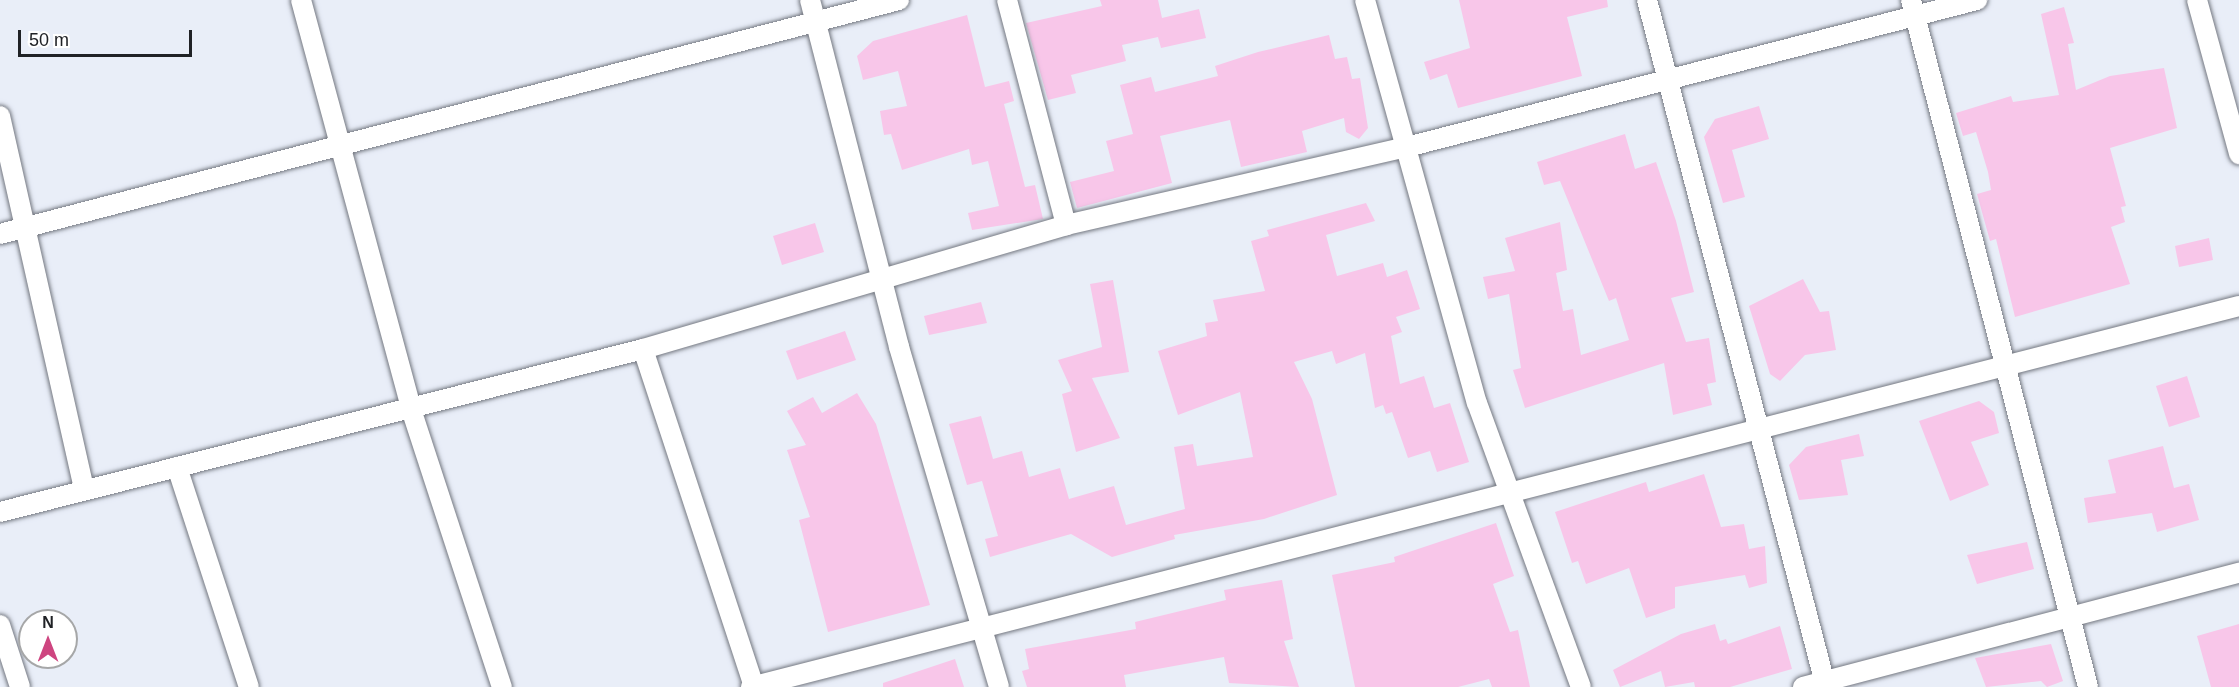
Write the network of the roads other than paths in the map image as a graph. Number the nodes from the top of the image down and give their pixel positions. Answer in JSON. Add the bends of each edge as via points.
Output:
{"nodes":[{"id":1,"x":301,"y":0,"type":"edge"},
{"id":2,"x":810,"y":0,"type":"edge"},
{"id":3,"x":899,"y":0,"type":"edge"},
{"id":4,"x":1007,"y":0,"type":"edge"},
{"id":5,"x":1365,"y":0,"type":"edge"},
{"id":6,"x":1647,"y":0,"type":"edge"},
{"id":7,"x":1977,"y":0,"type":"edge"},
{"id":8,"x":2197,"y":0,"type":"edge"},
{"id":9,"x":1913,"y":9,"type":"edge"},
{"id":10,"x":815,"y":22,"type":"junction"},
{"id":11,"x":1668,"y":81,"type":"junction"},
{"id":12,"x":0,"y":116,"type":"edge"},
{"id":13,"x":340,"y":145,"type":"junction"},
{"id":14,"x":1403,"y":148,"type":"junction"},
{"id":15,"x":2239,"y":154,"type":"edge"},
{"id":16,"x":1066,"y":225,"type":"junction"},
{"id":17,"x":24,"y":227,"type":"junction"},
{"id":18,"x":0,"y":234,"type":"edge"},
{"id":19,"x":880,"y":276,"type":"junction"},
{"id":20,"x":2239,"y":306,"type":"edge"},
{"id":21,"x":643,"y":349,"type":"junction"},
{"id":22,"x":2005,"y":366,"type":"junction"},
{"id":23,"x":411,"y":409,"type":"junction"},
{"id":24,"x":1759,"y":429,"type":"junction"},
{"id":25,"x":177,"y":467,"type":"junction"},
{"id":26,"x":84,"y":490,"type":"junction"},
{"id":27,"x":1510,"y":493,"type":"junction"},
{"id":28,"x":0,"y":512,"type":"edge"},
{"id":29,"x":2239,"y":573,"type":"edge"},
{"id":30,"x":2070,"y":617,"type":"junction"},
{"id":31,"x":0,"y":625,"type":"edge"},
{"id":32,"x":981,"y":628,"type":"junction"},
{"id":33,"x":1825,"y":684,"type":"edge"},
{"id":34,"x":20,"y":687,"type":"edge"},
{"id":35,"x":249,"y":687,"type":"edge"},
{"id":36,"x":502,"y":687,"type":"edge"},
{"id":37,"x":753,"y":687,"type":"edge"},
{"id":38,"x":999,"y":687,"type":"edge"},
{"id":39,"x":1581,"y":687,"type":"edge"},
{"id":40,"x":1803,"y":687,"type":"edge"},
{"id":41,"x":2088,"y":687,"type":"edge"}],
"edges":[{"from":1,"to":13,"type":"street"},
{"from":2,"to":10,"type":"street"},
{"from":3,"to":10,"type":"street"},
{"from":4,"to":16,"type":"street"},
{"from":5,"to":14,"type":"street"},
{"from":6,"to":11,"type":"street"},
{"from":7,"to":9,"type":"street"},
{"from":8,"to":15,"type":"street"},
{"from":9,"to":11,"type":"street"},
{"from":9,"to":22,"type":"street"},
{"from":10,"to":13,"type":"street"},
{"from":10,"to":19,"type":"street"},
{"from":11,"to":14,"type":"street"},
{"from":11,"to":24,"type":"street"},
{"from":12,"to":17,"type":"street"},
{"from":13,"to":17,"type":"street"},
{"from":13,"to":23,"type":"street"},
{"from":14,"to":16,"type":"street"},
{"from":14,"to":27,"type":"street","via":[[1477,403]]},
{"from":16,"to":19,"type":"street"},
{"from":17,"to":18,"type":"street"},
{"from":17,"to":26,"type":"street"},
{"from":19,"to":21,"type":"street"},
{"from":19,"to":32,"type":"street"},
{"from":20,"to":22,"type":"street"},
{"from":21,"to":23,"type":"street"},
{"from":21,"to":37,"type":"street"},
{"from":22,"to":24,"type":"street"},
{"from":22,"to":30,"type":"street"},
{"from":23,"to":25,"type":"street"},
{"from":23,"to":36,"type":"street"},
{"from":24,"to":27,"type":"street"},
{"from":24,"to":33,"type":"street"},
{"from":25,"to":26,"type":"street"},
{"from":25,"to":35,"type":"street"},
{"from":26,"to":28,"type":"street"},
{"from":27,"to":32,"type":"street"},
{"from":27,"to":39,"type":"street"},
{"from":29,"to":30,"type":"street"},
{"from":30,"to":33,"type":"street"},
{"from":30,"to":41,"type":"street"},
{"from":31,"to":34,"type":"street"},
{"from":32,"to":37,"type":"street"},
{"from":32,"to":38,"type":"street"},
{"from":33,"to":40,"type":"street"}]}
